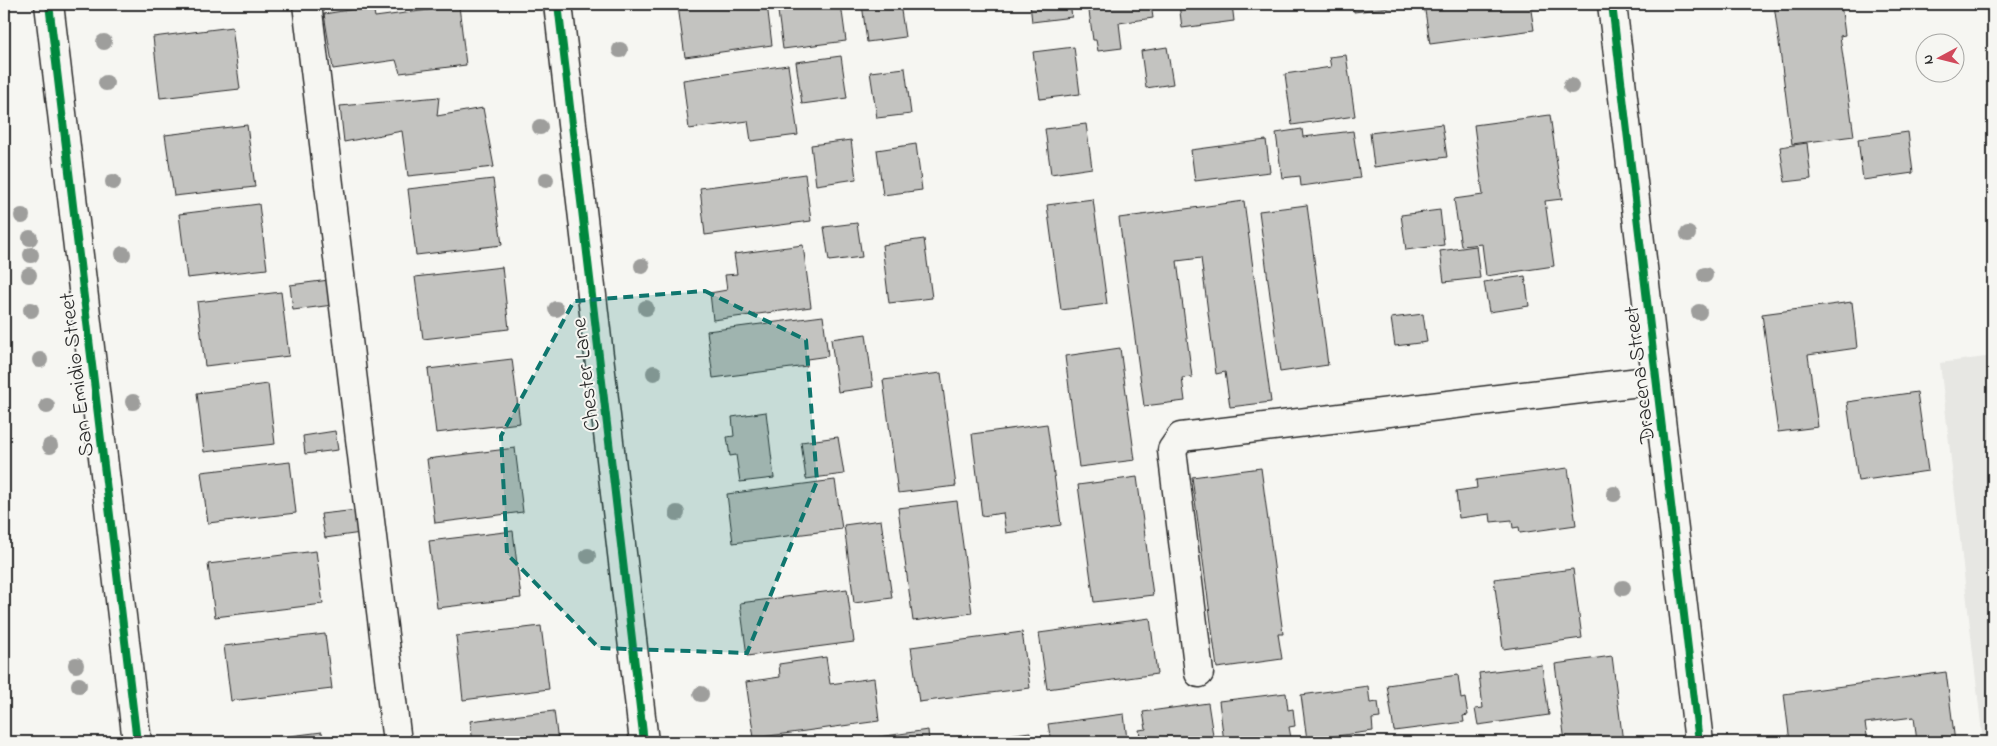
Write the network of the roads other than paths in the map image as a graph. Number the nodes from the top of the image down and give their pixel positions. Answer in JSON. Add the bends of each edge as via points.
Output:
{"nodes":[{"id":1,"x":48,"y":4,"type":"edge"},
{"id":2,"x":307,"y":4,"type":"edge"},
{"id":3,"x":558,"y":4,"type":"edge"},
{"id":4,"x":1612,"y":4,"type":"edge"},
{"id":5,"x":1656,"y":380,"type":"junction"},
{"id":6,"x":1199,"y":673,"type":"dead end"},
{"id":7,"x":136,"y":742,"type":"edge"},
{"id":8,"x":397,"y":742,"type":"edge"},
{"id":9,"x":644,"y":742,"type":"edge"},
{"id":10,"x":1699,"y":742,"type":"edge"}],
"edges":[{"from":1,"to":7,"type":"street","name":"San Emidio Street"},
{"from":2,"to":8,"type":"street"},
{"from":3,"to":9,"type":"street","name":"Chester Lane"},
{"from":4,"to":5,"type":"street","name":"Dracena Street"},
{"from":5,"to":6,"type":"street","via":[[1181,437],[1172,450]]},
{"from":5,"to":10,"type":"street","name":"Dracena Street"}]}
